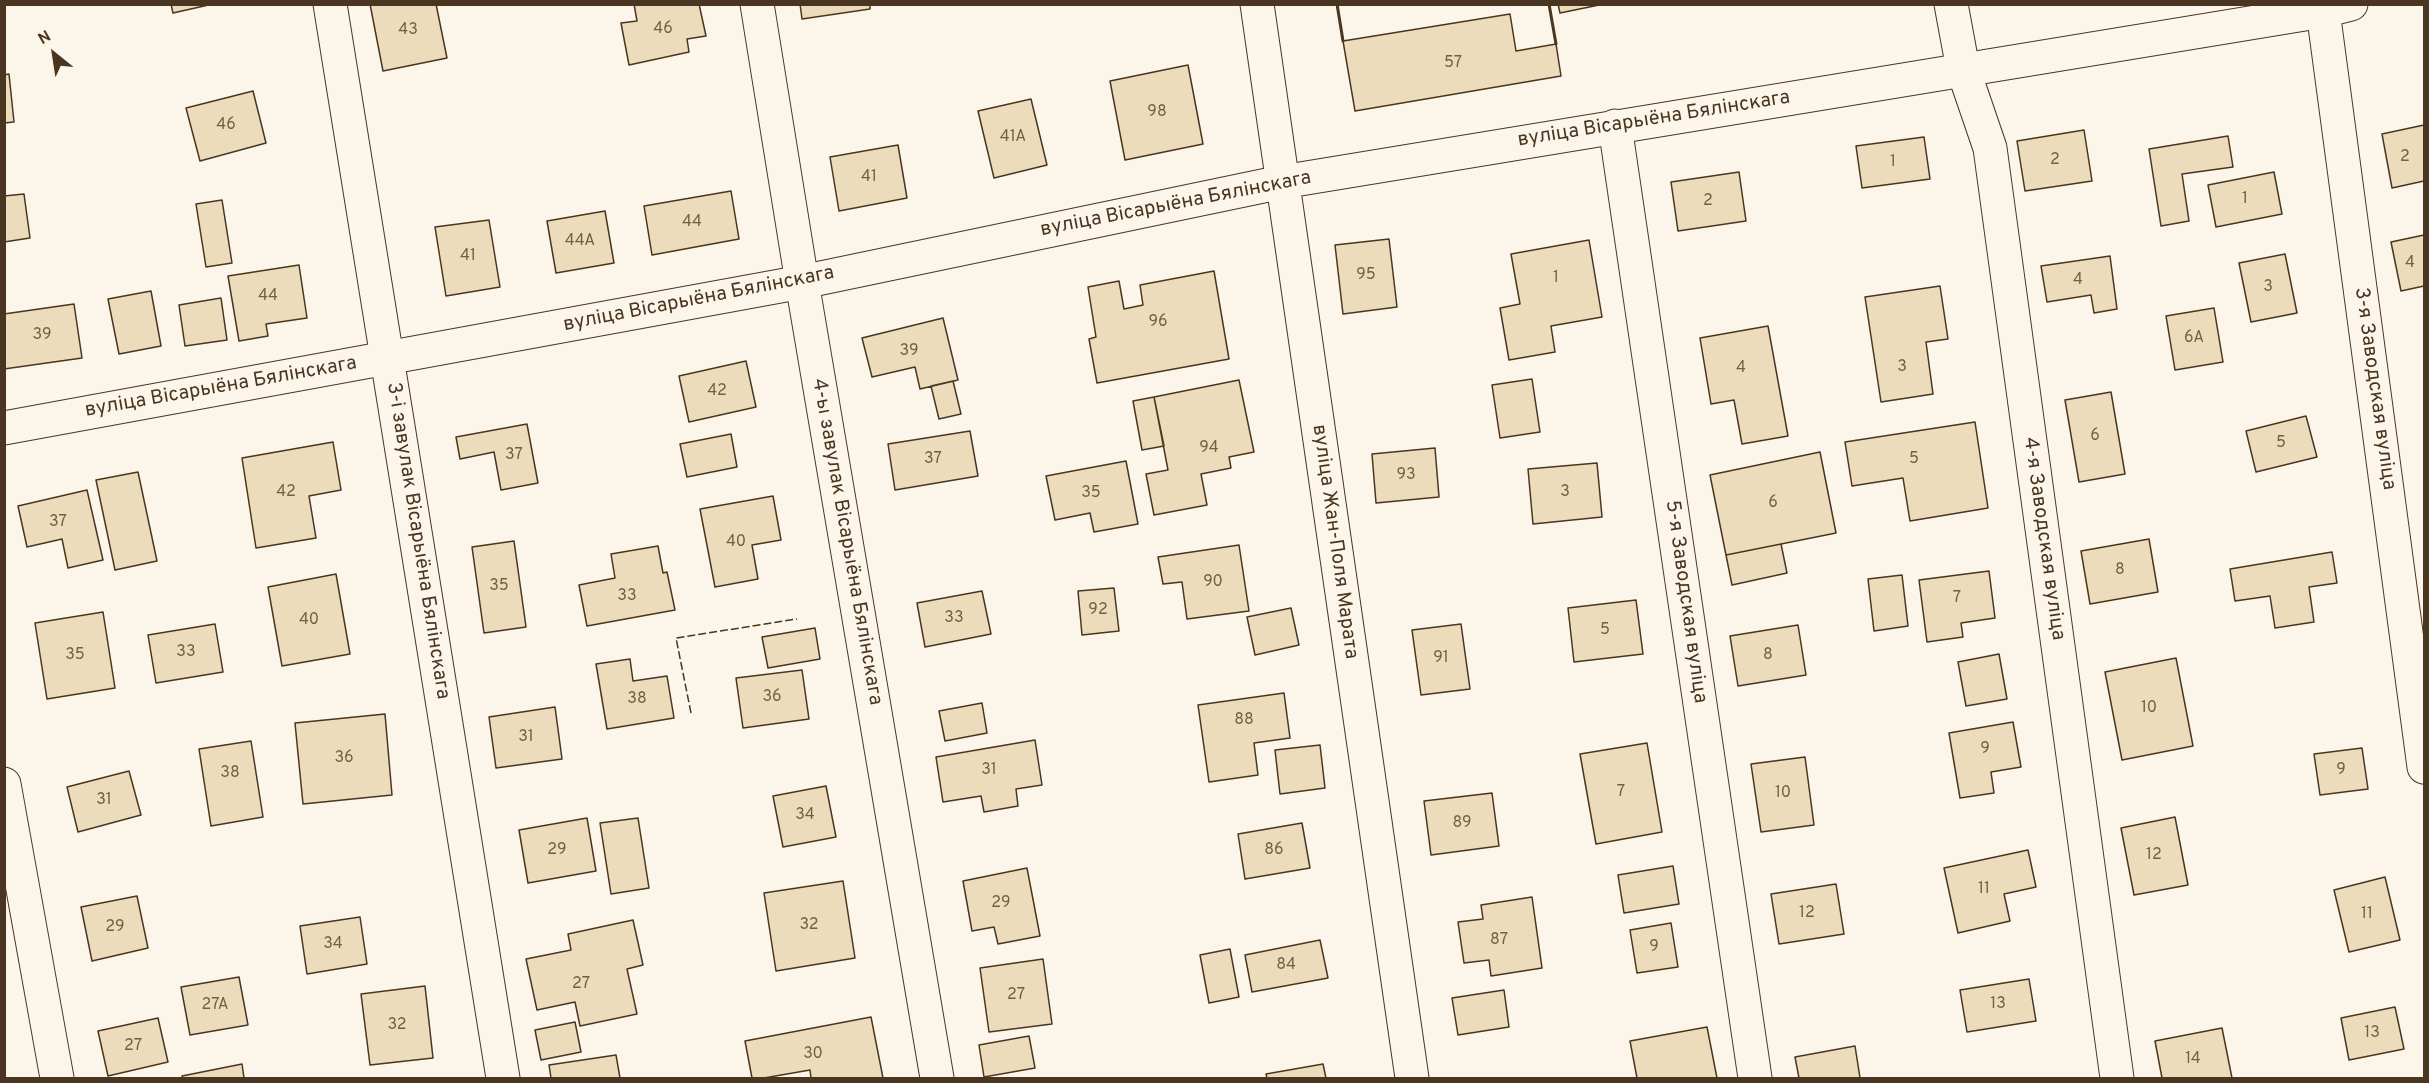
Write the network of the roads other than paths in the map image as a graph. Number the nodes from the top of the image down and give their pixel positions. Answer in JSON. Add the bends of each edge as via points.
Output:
{"nodes":[{"id":1,"x":330,"y":4,"type":"edge"},
{"id":2,"x":757,"y":4,"type":"edge"},
{"id":3,"x":1257,"y":4,"type":"edge"},
{"id":4,"x":1952,"y":4,"type":"edge"},
{"id":5,"x":2337,"y":8,"type":"edge"},
{"id":6,"x":1963,"y":69,"type":"junction"},
{"id":7,"x":1615,"y":126,"type":"junction"},
{"id":8,"x":1282,"y":182,"type":"junction"},
{"id":9,"x":802,"y":282,"type":"junction"},
{"id":10,"x":388,"y":358,"type":"junction"},
{"id":11,"x":4,"y":428,"type":"edge"},
{"id":12,"x":2424,"y":767,"type":"edge"},
{"id":13,"x":4,"y":784,"type":"edge"},
{"id":14,"x":57,"y":1078,"type":"edge"},
{"id":15,"x":503,"y":1078,"type":"edge"},
{"id":16,"x":938,"y":1078,"type":"edge"},
{"id":17,"x":1412,"y":1078,"type":"edge"},
{"id":18,"x":1755,"y":1078,"type":"edge"},
{"id":19,"x":2117,"y":1078,"type":"edge"}],
"edges":[{"from":1,"to":10,"type":"street","name":"3-і завулак Вісарыёна Бялінскага"},
{"from":2,"to":9,"type":"street","name":"4-ы завулак Вісарыёна Бялінскага"},
{"from":3,"to":8,"type":"street","name":"вуліца Жан-Поля Марата"},
{"from":4,"to":6,"type":"street","name":"4-я Заводская вуліца"},
{"from":5,"to":6,"type":"street","name":"вуліца Вісарыёна Бялінскага"},
{"from":5,"to":12,"type":"street","name":"3-я Заводская вуліца"},
{"from":6,"to":7,"type":"street","name":"вуліца Вісарыёна Бялінскага"},
{"from":6,"to":19,"type":"street","name":"4-я Заводская вуліца","via":[[1990,148]]},
{"from":7,"to":8,"type":"street","name":"вуліца Вісарыёна Бялінскага"},
{"from":7,"to":18,"type":"street","name":"5-я Заводская вуліца"},
{"from":8,"to":9,"type":"street","name":"вуліца Вісарыёна Бялінскага"},
{"from":8,"to":17,"type":"street","name":"вуліца Жан-Поля Марата"},
{"from":9,"to":10,"type":"street","name":"вуліца Вісарыёна Бялінскага"},
{"from":9,"to":16,"type":"street","name":"4-ы завулак Вісарыёна Бялінскага"},
{"from":10,"to":11,"type":"street","name":"вуліца Вісарыёна Бялінскага"},
{"from":10,"to":15,"type":"street","name":"3-і завулак Вісарыёна Бялінскага"},
{"from":13,"to":14,"type":"street"}]}
